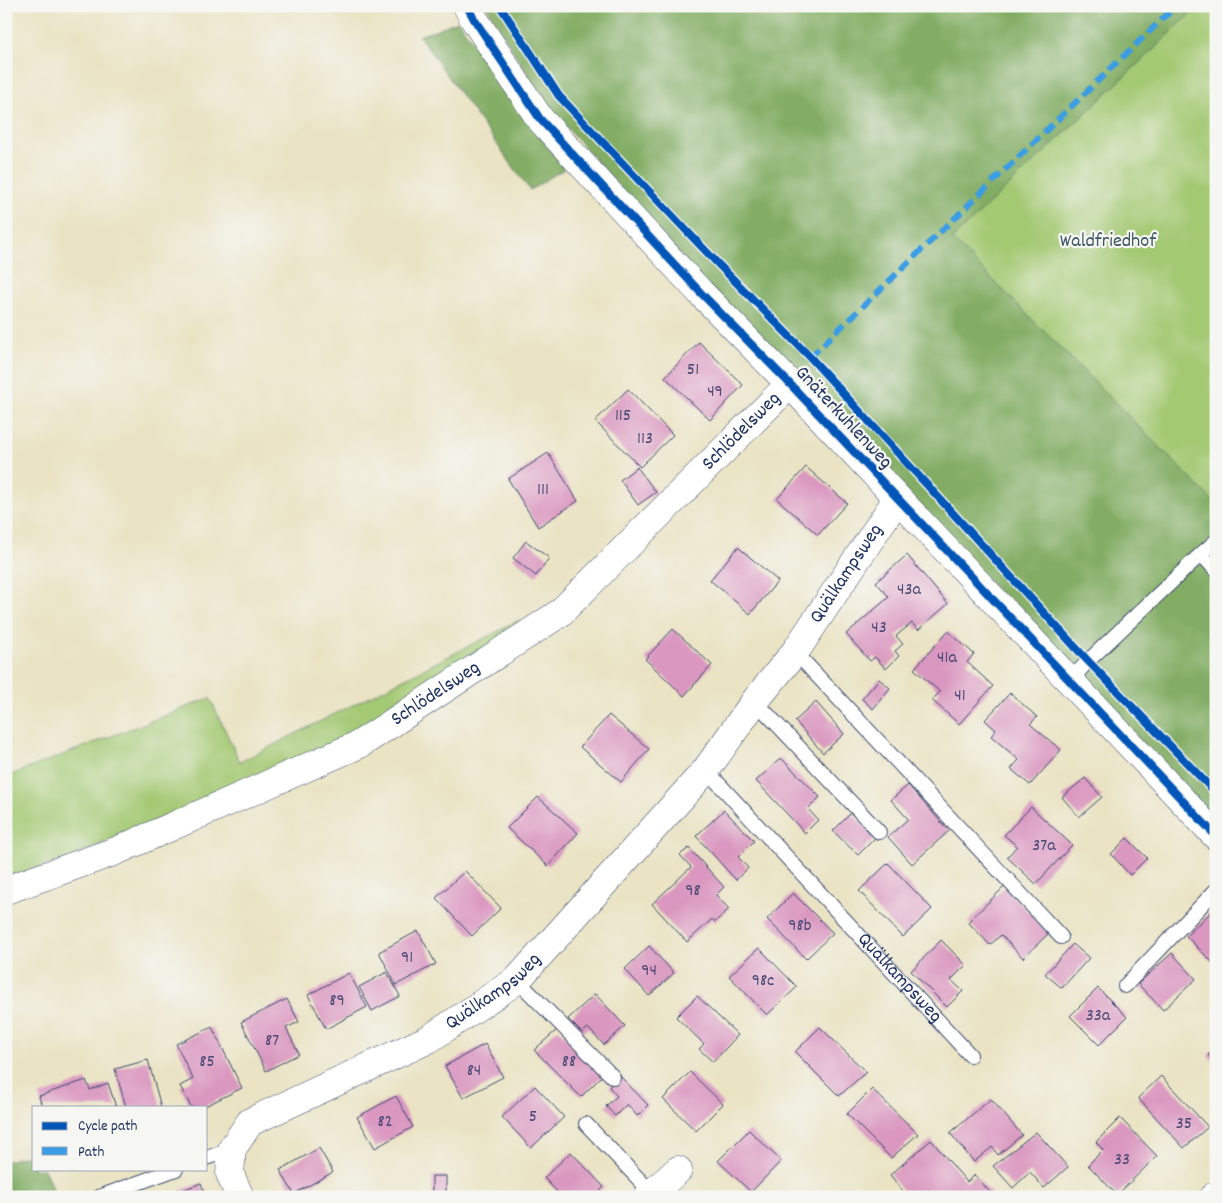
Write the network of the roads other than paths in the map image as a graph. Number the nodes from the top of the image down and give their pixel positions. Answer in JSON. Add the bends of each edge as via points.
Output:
{"nodes":[{"id":1,"x":467,"y":6,"type":"edge"},
{"id":2,"x":790,"y":384,"type":"junction"},
{"id":3,"x":897,"y":499,"type":"junction"},
{"id":4,"x":1216,"y":540,"type":"edge"},
{"id":5,"x":1201,"y":554,"type":"junction"},
{"id":6,"x":1216,"y":570,"type":"edge"},
{"id":7,"x":795,"y":652,"type":"junction"},
{"id":8,"x":1069,"y":682,"type":"junction"},
{"id":9,"x":756,"y":701,"type":"junction"},
{"id":10,"x":706,"y":770,"type":"junction"},
{"id":11,"x":878,"y":832,"type":"dead end"},
{"id":12,"x":1216,"y":836,"type":"edge"},
{"id":13,"x":6,"y":890,"type":"edge"},
{"id":14,"x":1216,"y":890,"type":"edge"},
{"id":15,"x":1061,"y":937,"type":"dead end"},
{"id":16,"x":517,"y":980,"type":"junction"},
{"id":17,"x":1125,"y":986,"type":"dead end"},
{"id":18,"x":970,"y":1055,"type":"dead end"},
{"id":19,"x":613,"y":1077,"type":"dead end"},
{"id":20,"x":586,"y":1124,"type":"dead end"},
{"id":21,"x":232,"y":1149,"type":"junction"},
{"id":22,"x":208,"y":1157,"type":"edge"},
{"id":23,"x":173,"y":1170,"type":"edge"},
{"id":24,"x":678,"y":1170,"type":"dead end"},
{"id":25,"x":650,"y":1195,"type":"edge"},
{"id":26,"x":99,"y":1197,"type":"edge"},
{"id":27,"x":240,"y":1197,"type":"edge"}],
"edges":[{"from":1,"to":2,"type":"street","name":"Gnäterkuhlenweg","via":[[540,119]]},
{"from":2,"to":3,"type":"street","name":"Gnäterkuhlenweg"},
{"from":2,"to":13,"type":"street","name":"Schlödelsweg","via":[[560,613],[360,744],[116,851]]},
{"from":3,"to":7,"type":"street","name":"Quälkampsweg"},
{"from":3,"to":8,"type":"street","name":"Gnäterkuhlenweg"},
{"from":4,"to":5,"type":"lane"},
{"from":5,"to":6,"type":"lane"},
{"from":5,"to":8,"type":"lane","via":[[1088,660]]},
{"from":7,"to":9,"type":"street","name":"Quälkampsweg"},
{"from":7,"to":15,"type":"lane"},
{"from":8,"to":12,"type":"street","name":"Gnäterkuhlenweg"},
{"from":9,"to":10,"type":"street","name":"Quälkampsweg"},
{"from":9,"to":11,"type":"lane"},
{"from":10,"to":16,"type":"street","name":"Quälkampsweg"},
{"from":10,"to":18,"type":"lane","name":"Quälkampsweg"},
{"from":14,"to":17,"type":"lane"},
{"from":16,"to":19,"type":"lane"},
{"from":16,"to":21,"type":"street","name":"Quälkampsweg","via":[[429,1038],[250,1122]]},
{"from":20,"to":25,"type":"lane"},
{"from":21,"to":22,"type":"lane"},
{"from":21,"to":27,"type":"street","name":"Quälkampsweg","via":[[230,1174]]},
{"from":23,"to":26,"type":"lane"},
{"from":24,"to":25,"type":"street"}]}
